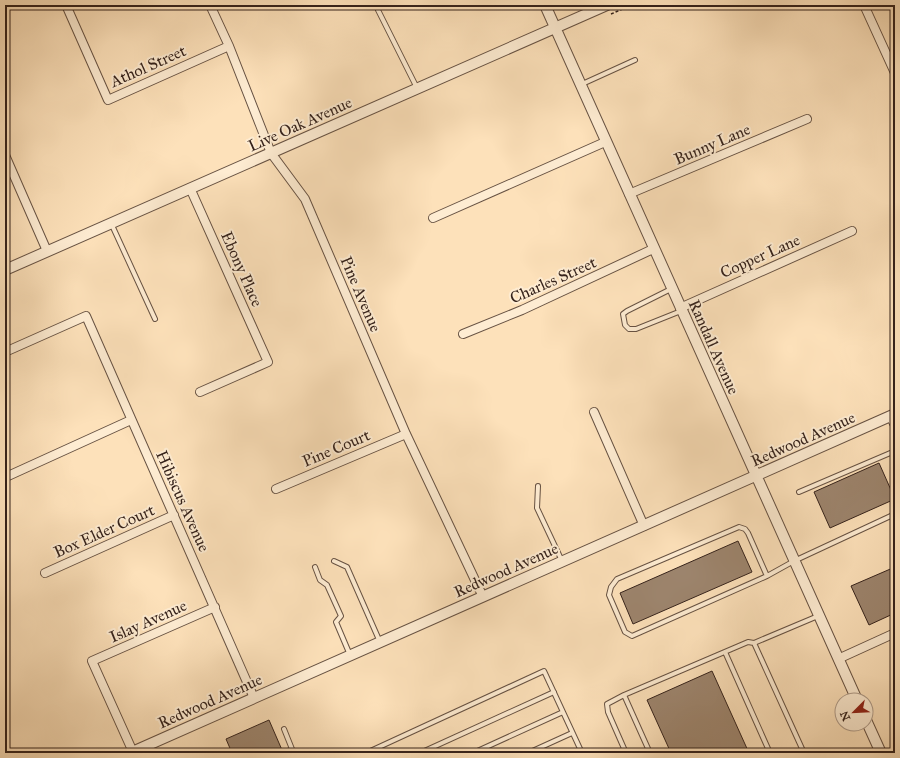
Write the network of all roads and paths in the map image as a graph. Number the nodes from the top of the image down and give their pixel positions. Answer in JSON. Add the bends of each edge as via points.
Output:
{"nodes":[{"id":1,"x":66,"y":5,"type":"edge"},
{"id":2,"x":210,"y":5,"type":"edge"},
{"id":3,"x":545,"y":5,"type":"edge"},
{"id":4,"x":606,"y":5,"type":"edge"},
{"id":5,"x":864,"y":5,"type":"edge"},
{"id":6,"x":378,"y":10,"type":"dead end"},
{"id":7,"x":555,"y":28,"type":"junction"},
{"id":8,"x":229,"y":46,"type":"junction"},
{"id":9,"x":635,"y":60,"type":"dead end"},
{"id":10,"x":895,"y":74,"type":"edge"},
{"id":11,"x":580,"y":85,"type":"junction"},
{"id":12,"x":417,"y":89,"type":"junction"},
{"id":13,"x":807,"y":119,"type":"dead end"},
{"id":14,"x":605,"y":142,"type":"junction"},
{"id":15,"x":271,"y":153,"type":"junction"},
{"id":16,"x":5,"y":155,"type":"edge"},
{"id":17,"x":190,"y":188,"type":"junction"},
{"id":18,"x":629,"y":194,"type":"junction"},
{"id":19,"x":433,"y":218,"type":"dead end"},
{"id":20,"x":111,"y":222,"type":"junction"},
{"id":21,"x":852,"y":231,"type":"dead end"},
{"id":22,"x":653,"y":249,"type":"junction"},
{"id":23,"x":47,"y":251,"type":"junction"},
{"id":24,"x":5,"y":270,"type":"edge"},
{"id":25,"x":671,"y":289,"type":"junction"},
{"id":26,"x":680,"y":309,"type":"junction"},
{"id":27,"x":155,"y":319,"type":"dead end"},
{"id":28,"x":462,"y":334,"type":"dead end"},
{"id":29,"x":5,"y":352,"type":"edge"},
{"id":30,"x":200,"y":392,"type":"dead end"},
{"id":31,"x":594,"y":412,"type":"dead end"},
{"id":32,"x":892,"y":416,"type":"edge"},
{"id":33,"x":131,"y":420,"type":"junction"},
{"id":34,"x":895,"y":430,"type":"edge"},
{"id":35,"x":406,"y":434,"type":"junction"},
{"id":36,"x":895,"y":451,"type":"edge"},
{"id":37,"x":8,"y":476,"type":"dead end"},
{"id":38,"x":756,"y":476,"type":"junction"},
{"id":39,"x":538,"y":486,"type":"dead end"},
{"id":40,"x":276,"y":489,"type":"dead end"},
{"id":41,"x":799,"y":492,"type":"dead end"},
{"id":42,"x":895,"y":514,"type":"edge"},
{"id":43,"x":174,"y":515,"type":"junction"},
{"id":44,"x":644,"y":526,"type":"junction"},
{"id":45,"x":334,"y":561,"type":"dead end"},
{"id":46,"x":794,"y":561,"type":"junction"},
{"id":47,"x":562,"y":562,"type":"junction"},
{"id":48,"x":315,"y":567,"type":"dead end"},
{"id":49,"x":45,"y":573,"type":"dead end"},
{"id":50,"x":767,"y":576,"type":"junction"},
{"id":51,"x":483,"y":597,"type":"junction"},
{"id":52,"x":215,"y":607,"type":"junction"},
{"id":53,"x":818,"y":616,"type":"junction"},
{"id":54,"x":895,"y":633,"type":"edge"},
{"id":55,"x":381,"y":642,"type":"junction"},
{"id":56,"x":754,"y":643,"type":"junction"},
{"id":57,"x":724,"y":652,"type":"junction"},
{"id":58,"x":350,"y":656,"type":"junction"},
{"id":59,"x":838,"y":659,"type":"junction"},
{"id":60,"x":554,"y":692,"type":"junction"},
{"id":61,"x":853,"y":692,"type":"edge"},
{"id":62,"x":624,"y":695,"type":"junction"},
{"id":63,"x":254,"y":698,"type":"junction"},
{"id":64,"x":563,"y":712,"type":"junction"},
{"id":65,"x":284,"y":729,"type":"dead end"},
{"id":66,"x":871,"y":732,"type":"edge"},
{"id":67,"x":572,"y":733,"type":"junction"},
{"id":68,"x":131,"y":752,"type":"edge"},
{"id":69,"x":284,"y":753,"type":"edge"},
{"id":70,"x":366,"y":753,"type":"edge"},
{"id":71,"x":420,"y":753,"type":"edge"},
{"id":72,"x":473,"y":753,"type":"edge"},
{"id":73,"x":528,"y":753,"type":"edge"},
{"id":74,"x":582,"y":753,"type":"edge"},
{"id":75,"x":626,"y":753,"type":"edge"},
{"id":76,"x":650,"y":753,"type":"edge"},
{"id":77,"x":770,"y":753,"type":"edge"},
{"id":78,"x":804,"y":753,"type":"edge"},
{"id":79,"x":881,"y":753,"type":"edge"}],
"edges":[{"from":1,"to":8,"type":"street","name":"Athol Street","via":[[108,100]]},
{"from":2,"to":8,"type":"street","name":"Pine Avenue"},
{"from":3,"to":7,"type":"street","name":"Randall Avenue"},
{"from":4,"to":7,"type":"street","name":"Live Oak Avenue"},
{"from":5,"to":10,"type":"street"},
{"from":6,"to":12,"type":"lane"},
{"from":7,"to":11,"type":"street","name":"Randall Avenue"},
{"from":7,"to":12,"type":"street","name":"Live Oak Avenue"},
{"from":8,"to":15,"type":"street","name":"Pine Avenue"},
{"from":9,"to":11,"type":"lane"},
{"from":11,"to":14,"type":"street","name":"Randall Avenue"},
{"from":12,"to":15,"type":"street","name":"Live Oak Avenue"},
{"from":13,"to":18,"type":"street","name":"Bunny Lane"},
{"from":14,"to":18,"type":"street","name":"Randall Avenue"},
{"from":14,"to":19,"type":"street"},
{"from":15,"to":17,"type":"street","name":"Live Oak Avenue"},
{"from":15,"to":35,"type":"street","name":"Pine Avenue","via":[[305,199]]},
{"from":16,"to":23,"type":"street"},
{"from":17,"to":20,"type":"street","name":"Live Oak Avenue"},
{"from":17,"to":30,"type":"street","name":"Ebony Place","via":[[268,362]]},
{"from":18,"to":22,"type":"street","name":"Randall Avenue"},
{"from":20,"to":23,"type":"street","name":"Live Oak Avenue"},
{"from":20,"to":27,"type":"lane"},
{"from":21,"to":26,"type":"street","name":"Copper Lane"},
{"from":22,"to":25,"type":"street","name":"Randall Avenue"},
{"from":22,"to":28,"type":"street","name":"Charles Street","via":[[522,310]]},
{"from":23,"to":24,"type":"street","name":"Live Oak Avenue"},
{"from":25,"to":26,"type":"street","name":"Randall Avenue"},
{"from":25,"to":26,"type":"lane","via":[[623,314],[625,325],[629,329],[636,329]]},
{"from":26,"to":38,"type":"street","name":"Randall Avenue"},
{"from":29,"to":33,"type":"street","name":"Hibiscus Avenue","via":[[86,316]]},
{"from":31,"to":44,"type":"street"},
{"from":32,"to":34,"type":"lane"},
{"from":32,"to":38,"type":"street","name":"Redwood Avenue"},
{"from":33,"to":37,"type":"street"},
{"from":33,"to":43,"type":"street","name":"Hibiscus Avenue"},
{"from":35,"to":40,"type":"street","name":"Pine Court"},
{"from":35,"to":51,"type":"street","name":"Pine Avenue"},
{"from":36,"to":41,"type":"lane"},
{"from":38,"to":44,"type":"street","name":"Redwood Avenue"},
{"from":38,"to":46,"type":"street","name":"Randall Avenue"},
{"from":39,"to":47,"type":"lane","via":[[537,508]]},
{"from":42,"to":46,"type":"lane"},
{"from":43,"to":49,"type":"street","name":"Box Elder Court"},
{"from":43,"to":52,"type":"street","name":"Hibiscus Avenue"},
{"from":44,"to":47,"type":"street","name":"Redwood Avenue"},
{"from":45,"to":55,"type":"lane","via":[[348,567]]},
{"from":46,"to":50,"type":"lane"},
{"from":46,"to":53,"type":"street","name":"Randall Avenue"},
{"from":47,"to":51,"type":"street","name":"Redwood Avenue"},
{"from":48,"to":58,"type":"lane","via":[[320,580],[327,585],[341,616],[336,622]]},
{"from":50,"to":50,"type":"lane","via":[[632,636],[625,632],[609,596],[611,587],[617,579],[739,527],[748,533]]},
{"from":51,"to":55,"type":"street","name":"Redwood Avenue"},
{"from":52,"to":63,"type":"street","name":"Hibiscus Avenue"},
{"from":52,"to":68,"type":"street","name":"Islay Avenue","via":[[92,661]]},
{"from":53,"to":56,"type":"lane"},
{"from":53,"to":59,"type":"street","name":"Randall Avenue"},
{"from":54,"to":59,"type":"street"},
{"from":55,"to":58,"type":"street","name":"Redwood Avenue"},
{"from":56,"to":57,"type":"lane","via":[[748,642]]},
{"from":56,"to":78,"type":"lane"},
{"from":57,"to":62,"type":"lane"},
{"from":57,"to":77,"type":"lane"},
{"from":58,"to":63,"type":"street","name":"Redwood Avenue"},
{"from":59,"to":61,"type":"street","name":"Randall Avenue"},
{"from":60,"to":64,"type":"lane"},
{"from":60,"to":70,"type":"lane","via":[[544,671]]},
{"from":60,"to":71,"type":"lane"},
{"from":62,"to":75,"type":"lane","via":[[607,704]]},
{"from":62,"to":76,"type":"lane"},
{"from":63,"to":68,"type":"street","name":"Redwood Avenue"},
{"from":64,"to":67,"type":"lane"},
{"from":64,"to":72,"type":"lane"},
{"from":65,"to":69,"type":"lane","via":[[292,749]]},
{"from":66,"to":79,"type":"street"},
{"from":67,"to":73,"type":"lane"},
{"from":67,"to":74,"type":"lane"}]}
